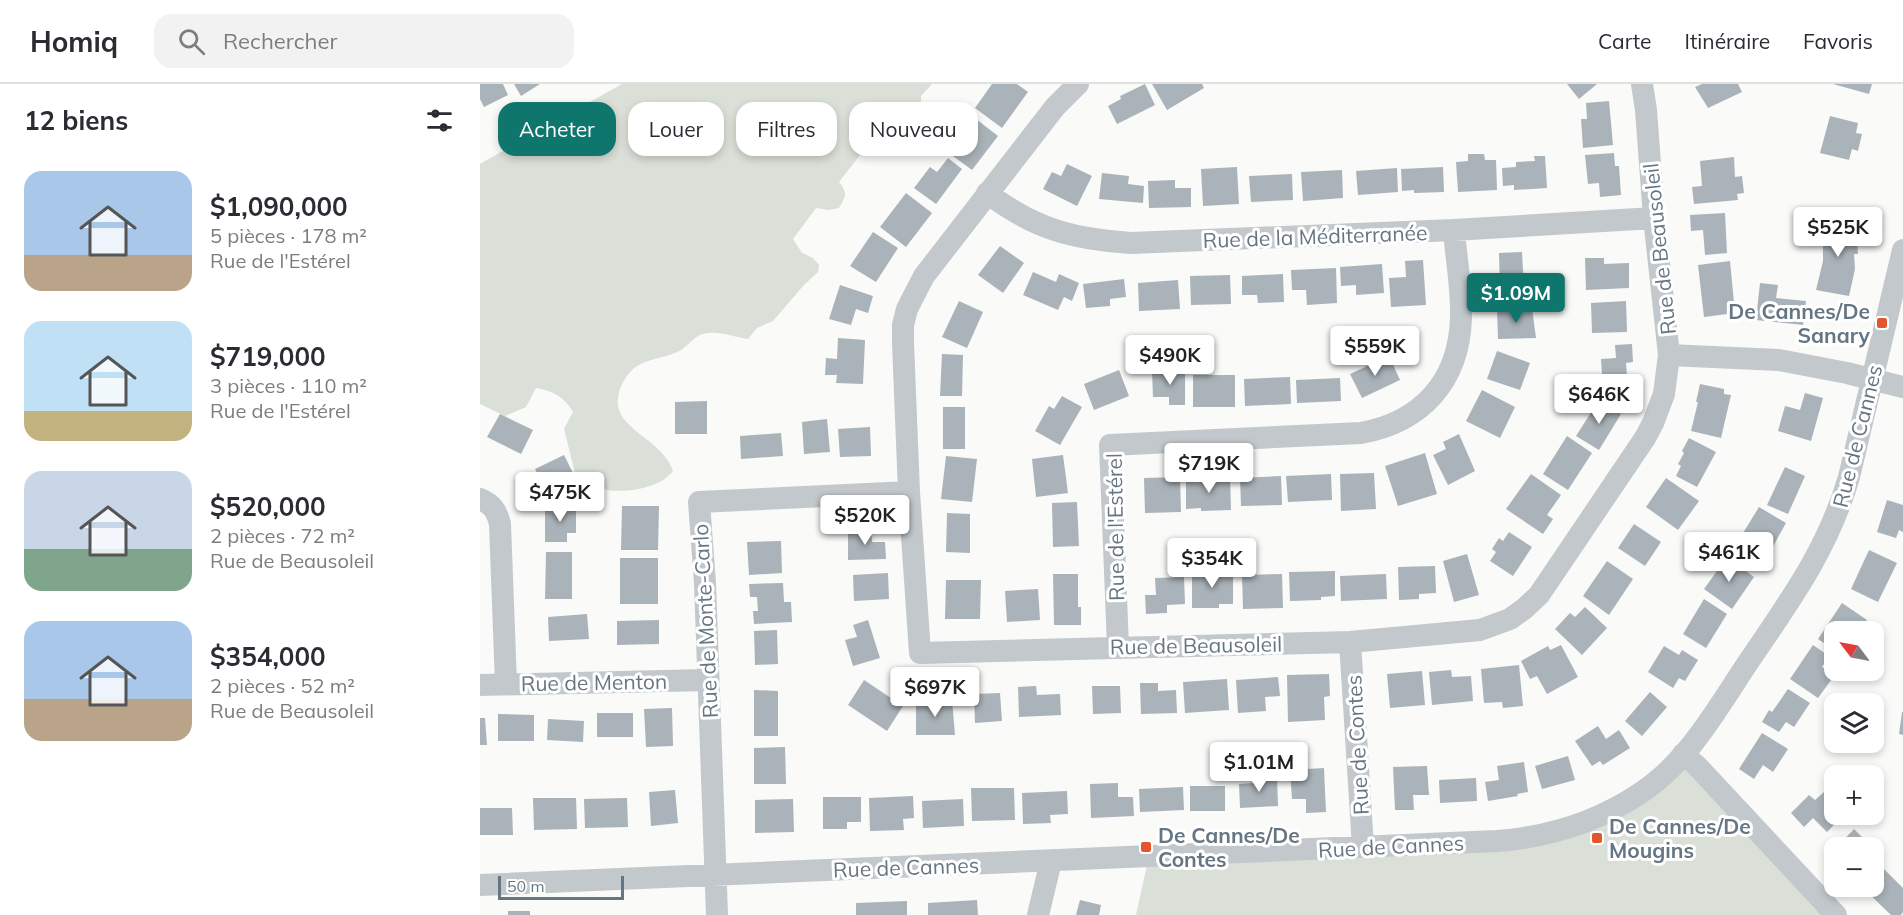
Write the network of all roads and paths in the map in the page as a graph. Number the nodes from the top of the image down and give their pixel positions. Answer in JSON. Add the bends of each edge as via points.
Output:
{"nodes":[{"id":1,"x":1078,"y":84,"type":"edge"},
{"id":2,"x":1642,"y":84,"type":"edge"},
{"id":3,"x":987,"y":193,"type":"junction"},
{"id":4,"x":1654,"y":218,"type":"junction"},
{"id":5,"x":1454,"y":230,"type":"junction"},
{"id":6,"x":1903,"y":250,"type":"edge"},
{"id":7,"x":1669,"y":355,"type":"junction"},
{"id":8,"x":1872,"y":380,"type":"junction"},
{"id":9,"x":1903,"y":387,"type":"edge"},
{"id":10,"x":909,"y":492,"type":"junction"},
{"id":11,"x":480,"y":498,"type":"edge"},
{"id":12,"x":1350,"y":642,"type":"junction"},
{"id":13,"x":1118,"y":647,"type":"junction"},
{"id":14,"x":708,"y":680,"type":"junction"},
{"id":15,"x":506,"y":684,"type":"junction"},
{"id":16,"x":480,"y":685,"type":"edge"},
{"id":17,"x":1683,"y":754,"type":"junction"},
{"id":18,"x":1363,"y":847,"type":"junction"},
{"id":19,"x":1051,"y":861,"type":"junction"},
{"id":20,"x":715,"y":875,"type":"junction"},
{"id":21,"x":480,"y":885,"type":"edge"},
{"id":22,"x":717,"y":915,"type":"edge"},
{"id":23,"x":1038,"y":915,"type":"edge"},
{"id":24,"x":1836,"y":915,"type":"edge"}],
"edges":[{"from":1,"to":3,"type":"street","name":"Rue de Beausoleil","via":[[1055,106]]},
{"from":2,"to":4,"type":"street","name":"Rue de Beausoleil"},
{"from":3,"to":5,"type":"street","name":"Rue de la Méditerranée","via":[[1044,228],[1097,241],[1131,243]]},
{"from":3,"to":10,"type":"street","name":"Rue de Beausoleil","via":[[924,276],[907,309],[903,343]]},
{"from":4,"to":5,"type":"street","name":"Rue de la Méditerranée"},
{"from":4,"to":7,"type":"street","name":"Rue de Beausoleil"},
{"from":5,"to":13,"type":"street","name":"Rue de l'Estérel","via":[[1460,336],[1447,375],[1426,404],[1411,416],[1394,425],[1361,433],[1110,445]]},
{"from":6,"to":8,"type":"street","name":"Rue de Cannes"},
{"from":7,"to":8,"type":"street","via":[[1779,360]]},
{"from":7,"to":12,"type":"street","name":"Rue de Beausoleil","via":[[1664,394],[1645,438],[1550,581],[1524,609],[1496,626],[1480,630]]},
{"from":8,"to":9,"type":"street"},
{"from":8,"to":17,"type":"street","name":"Rue de Cannes","via":[[1849,477],[1824,544],[1707,725]]},
{"from":10,"to":13,"type":"street","name":"Rue de Beausoleil","via":[[920,653]]},
{"from":10,"to":14,"type":"street","name":"Rue de Monte-Carlo","via":[[699,502]]},
{"from":11,"to":15,"type":"street","via":[[492,506],[500,524]]},
{"from":12,"to":13,"type":"street","name":"Rue de Beausoleil"},
{"from":12,"to":18,"type":"street","name":"Rue de Contes"},
{"from":14,"to":15,"type":"street","name":"Rue de Menton"},
{"from":14,"to":20,"type":"street","name":"Rue de Monte-Carlo"},
{"from":15,"to":16,"type":"street","name":"Rue de Menton"},
{"from":17,"to":18,"type":"street","name":"Rue de Cannes","via":[[1643,791],[1608,812],[1565,830],[1514,840]]},
{"from":17,"to":24,"type":"street"},
{"from":18,"to":19,"type":"street","name":"Rue de Cannes"},
{"from":19,"to":20,"type":"street","name":"Rue de Cannes"},
{"from":19,"to":23,"type":"street"},
{"from":20,"to":21,"type":"street","name":"Rue de Cannes"},
{"from":20,"to":22,"type":"street","name":"Rue de Monte-Carlo"}]}
